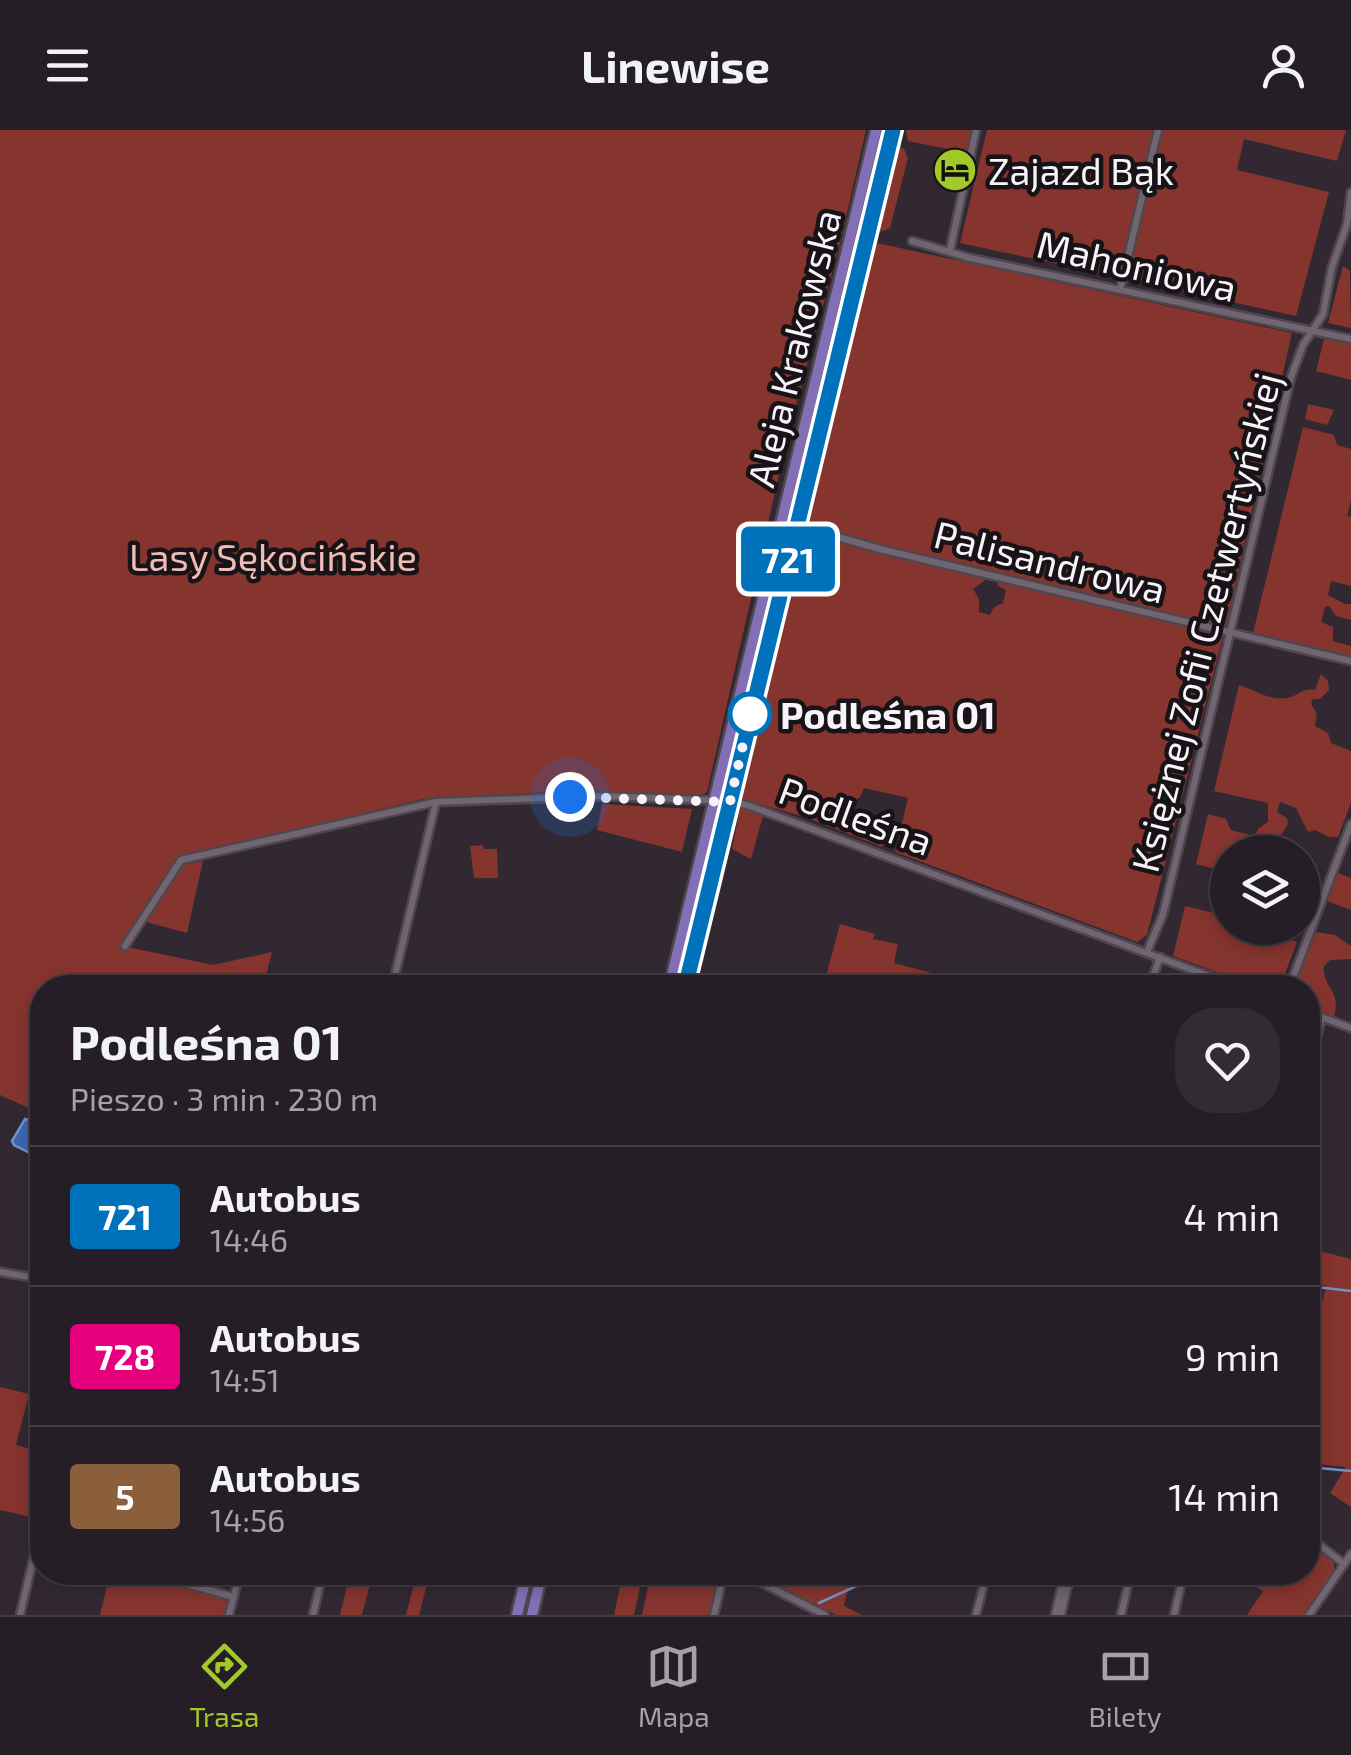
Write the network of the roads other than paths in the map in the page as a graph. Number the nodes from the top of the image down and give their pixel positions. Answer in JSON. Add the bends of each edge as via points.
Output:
{"nodes":[{"id":1,"x":876,"y":130,"type":"edge"},
{"id":2,"x":892,"y":130,"type":"edge"},
{"id":3,"x":976,"y":130,"type":"edge"},
{"id":4,"x":1158,"y":130,"type":"edge"},
{"id":5,"x":1351,"y":192,"type":"edge"},
{"id":6,"x":912,"y":242,"type":"dead end"},
{"id":7,"x":950,"y":250,"type":"junction"},
{"id":8,"x":1120,"y":290,"type":"junction"},
{"id":9,"x":1313,"y":332,"type":"junction"},
{"id":10,"x":1351,"y":339,"type":"edge"},
{"id":11,"x":796,"y":525,"type":"junction"},
{"id":12,"x":1230,"y":632,"type":"junction"},
{"id":13,"x":1351,"y":661,"type":"edge"},
{"id":14,"x":436,"y":802,"type":"junction"},
{"id":15,"x":712,"y":802,"type":"junction"},
{"id":16,"x":730,"y":802,"type":"junction"},
{"id":17,"x":1351,"y":824,"type":"edge"},
{"id":18,"x":124,"y":946,"type":"dead end"},
{"id":19,"x":1148,"y":952,"type":"junction"},
{"id":20,"x":1160,"y":957,"type":"junction"},
{"id":21,"x":395,"y":975,"type":"edge"},
{"id":22,"x":672,"y":975,"type":"edge"},
{"id":23,"x":687,"y":975,"type":"edge"},
{"id":24,"x":1154,"y":975,"type":"edge"},
{"id":25,"x":1204,"y":975,"type":"edge"},
{"id":26,"x":1294,"y":975,"type":"edge"},
{"id":27,"x":1322,"y":1018,"type":"joint"},
{"id":28,"x":1320,"y":1026,"type":"edge"},
{"id":29,"x":1351,"y":1028,"type":"edge"},
{"id":30,"x":0,"y":1272,"type":"edge"},
{"id":31,"x":30,"y":1277,"type":"edge"},
{"id":32,"x":1320,"y":1545,"type":"edge"},
{"id":33,"x":1351,"y":1554,"type":"edge"},
{"id":34,"x":1344,"y":1564,"type":"junction"},
{"id":35,"x":30,"y":1580,"type":"edge"},
{"id":36,"x":192,"y":1585,"type":"edge"},
{"id":37,"x":237,"y":1585,"type":"edge"},
{"id":38,"x":320,"y":1585,"type":"edge"},
{"id":39,"x":524,"y":1585,"type":"edge"},
{"id":40,"x":539,"y":1585,"type":"edge"},
{"id":41,"x":721,"y":1585,"type":"edge"},
{"id":42,"x":766,"y":1585,"type":"edge"},
{"id":43,"x":984,"y":1585,"type":"edge"},
{"id":44,"x":1065,"y":1585,"type":"edge"},
{"id":45,"x":1128,"y":1585,"type":"edge"},
{"id":46,"x":1181,"y":1585,"type":"edge"},
{"id":47,"x":234,"y":1596,"type":"junction"},
{"id":48,"x":20,"y":1615,"type":"edge"},
{"id":49,"x":230,"y":1615,"type":"edge"},
{"id":50,"x":313,"y":1615,"type":"edge"},
{"id":51,"x":517,"y":1615,"type":"edge"},
{"id":52,"x":532,"y":1615,"type":"edge"},
{"id":53,"x":714,"y":1615,"type":"edge"},
{"id":54,"x":825,"y":1615,"type":"edge"},
{"id":55,"x":976,"y":1615,"type":"edge"},
{"id":56,"x":1058,"y":1615,"type":"edge"},
{"id":57,"x":1121,"y":1615,"type":"edge"},
{"id":58,"x":1174,"y":1615,"type":"edge"},
{"id":59,"x":1309,"y":1615,"type":"edge"}],
"edges":[{"from":1,"to":15,"type":"main road","name":"Aleja Krakowska"},
{"from":2,"to":11,"type":"main road","name":"Aleja Krakowska"},
{"from":3,"to":7,"type":"street"},
{"from":4,"to":8,"type":"street"},
{"from":5,"to":9,"type":"street","name":"Księżnej Zofii Czetwertyńskiej"},
{"from":6,"to":7,"type":"street","name":"Mahoniowa"},
{"from":7,"to":8,"type":"street","name":"Mahoniowa"},
{"from":8,"to":9,"type":"street","name":"Mahoniowa"},
{"from":9,"to":10,"type":"street","name":"Mahoniowa"},
{"from":9,"to":12,"type":"street","name":"Księżnej Zofii Czetwertyńskiej","via":[[1291,377]]},
{"from":11,"to":12,"type":"street","name":"Palisandrowa"},
{"from":11,"to":16,"type":"main road","name":"Aleja Krakowska"},
{"from":12,"to":13,"type":"street","name":"Palisandrowa"},
{"from":12,"to":19,"type":"street","name":"Księżnej Zofii Czetwertyńskiej","via":[[1163,914]]},
{"from":14,"to":15,"type":"street","name":"Podleśna","via":[[604,796]]},
{"from":14,"to":18,"type":"street","name":"Podleśna","via":[[181,860]]},
{"from":14,"to":21,"type":"street"},
{"from":15,"to":16,"type":"street","name":"Podleśna"},
{"from":15,"to":22,"type":"main road","name":"Aleja Krakowska"},
{"from":16,"to":19,"type":"street","name":"Podleśna"},
{"from":16,"to":23,"type":"main road","name":"Aleja Krakowska"},
{"from":17,"to":26,"type":"street"},
{"from":19,"to":20,"type":"street","name":"Podleśna"},
{"from":20,"to":24,"type":"street"},
{"from":20,"to":25,"type":"street","name":"Podleśna"},
{"from":27,"to":28,"type":"street"},
{"from":27,"to":29,"type":"street"},
{"from":30,"to":31,"type":"street"},
{"from":32,"to":34,"type":"street"},
{"from":33,"to":34,"type":"street"},
{"from":34,"to":59,"type":"street"},
{"from":35,"to":48,"type":"street"},
{"from":36,"to":47,"type":"street"},
{"from":37,"to":47,"type":"street"},
{"from":38,"to":50,"type":"street"},
{"from":39,"to":51,"type":"main road"},
{"from":40,"to":52,"type":"main road"},
{"from":41,"to":53,"type":"street"},
{"from":42,"to":54,"type":"street"},
{"from":43,"to":55,"type":"street"},
{"from":44,"to":56,"type":"street"},
{"from":45,"to":57,"type":"street"},
{"from":46,"to":58,"type":"street"},
{"from":47,"to":49,"type":"street"}]}
